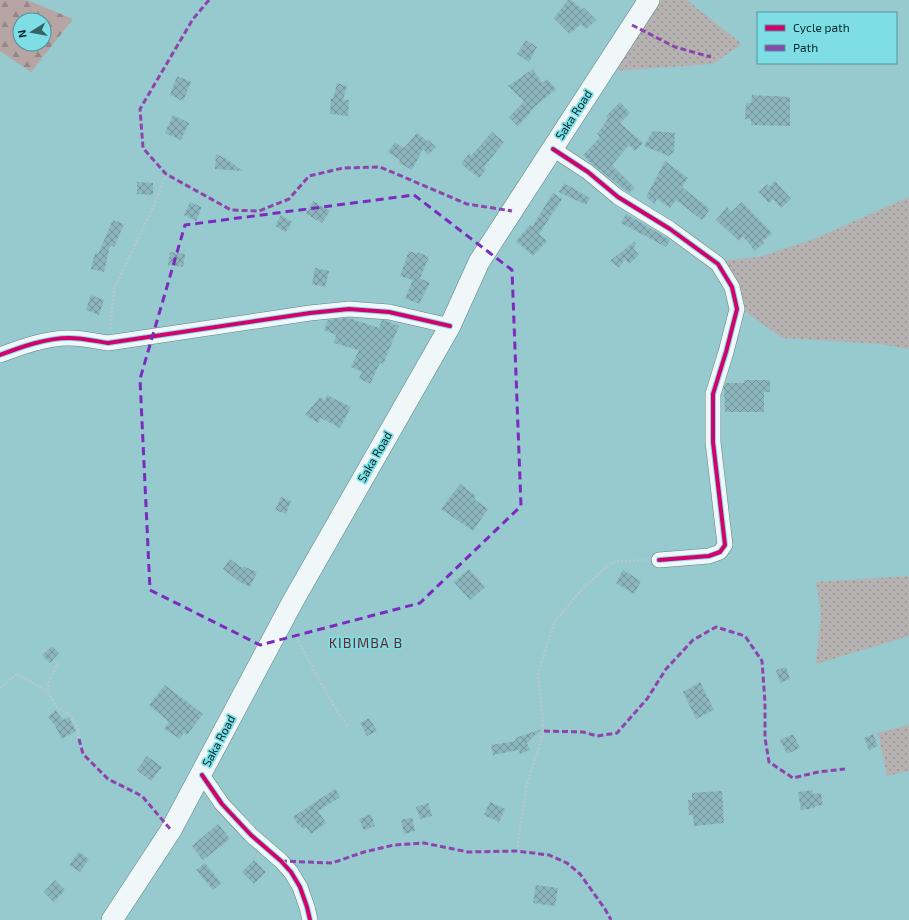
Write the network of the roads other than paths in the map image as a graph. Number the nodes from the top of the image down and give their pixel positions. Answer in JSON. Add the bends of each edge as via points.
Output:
{"nodes":[{"id":1,"x":649,"y":0,"type":"edge"},
{"id":2,"x":553,"y":149,"type":"junction"},
{"id":3,"x":450,"y":326,"type":"junction"},
{"id":4,"x":0,"y":355,"type":"edge"},
{"id":5,"x":659,"y":560,"type":"road end"},
{"id":6,"x":202,"y":775,"type":"junction"},
{"id":7,"x":112,"y":920,"type":"edge"},
{"id":8,"x":310,"y":920,"type":"edge"}],
"edges":[{"from":1,"to":2,"type":"main road","name":"Saka Road"},
{"from":2,"to":3,"type":"main road","name":"Saka Road","via":[[480,262]]},
{"from":2,"to":5,"type":"street","via":[[588,172],[618,197],[670,229],[718,264],[732,287],[735,298],[737,309],[713,394],[713,442],[725,545],[720,552],[710,556]]},
{"from":3,"to":4,"type":"street","via":[[389,312],[349,309],[108,343],[68,338],[51,340]]},
{"from":3,"to":6,"type":"main road","name":"Saka Road","via":[[285,616]]},
{"from":6,"to":7,"type":"main road","name":"Saka Road","via":[[171,830]]},
{"from":6,"to":8,"type":"street","via":[[222,804],[291,872],[308,907]]}]}
